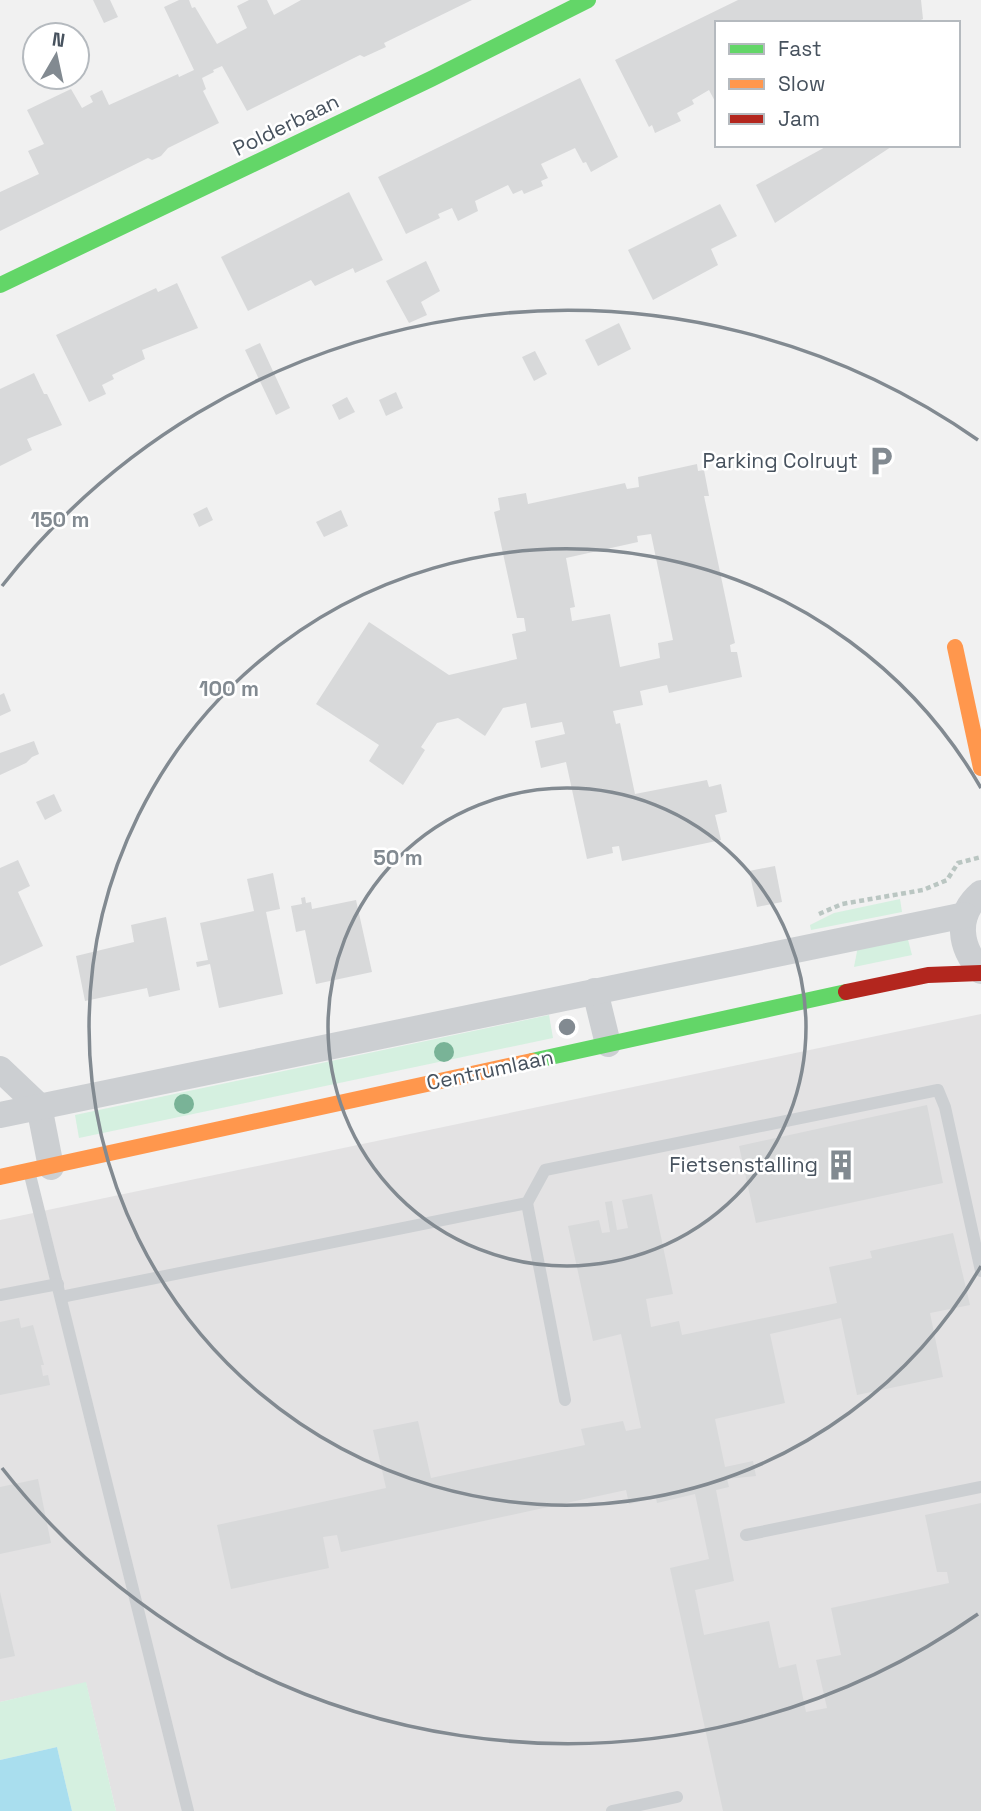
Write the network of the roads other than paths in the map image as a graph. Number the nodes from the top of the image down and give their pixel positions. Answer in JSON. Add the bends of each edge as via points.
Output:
{"nodes":[{"id":1,"x":588,"y":0,"type":"edge"},
{"id":2,"x":0,"y":285,"type":"edge"},
{"id":3,"x":955,"y":647,"type":"dead end"},
{"id":4,"x":976,"y":717,"type":"edge"},
{"id":5,"x":981,"y":768,"type":"edge"},
{"id":6,"x":981,"y":893,"type":"edge"},
{"id":7,"x":965,"y":915,"type":"junction"},
{"id":8,"x":981,"y":972,"type":"edge"},
{"id":9,"x":594,"y":992,"type":"junction"},
{"id":10,"x":608,"y":1044,"type":"junction"},
{"id":11,"x":0,"y":1069,"type":"edge"},
{"id":12,"x":39,"y":1106,"type":"junction"},
{"id":13,"x":0,"y":1115,"type":"edge"},
{"id":14,"x":40,"y":1169,"type":"junction"},
{"id":15,"x":0,"y":1177,"type":"edge"},
{"id":16,"x":527,"y":1203,"type":"junction"},
{"id":17,"x":981,"y":1271,"type":"edge"},
{"id":18,"x":59,"y":1291,"type":"junction"},
{"id":19,"x":0,"y":1295,"type":"edge"},
{"id":20,"x":565,"y":1400,"type":"dead end"},
{"id":21,"x":981,"y":1487,"type":"edge"},
{"id":22,"x":746,"y":1535,"type":"dead end"},
{"id":23,"x":677,"y":1797,"type":"dead end"},
{"id":24,"x":188,"y":1811,"type":"edge"},
{"id":25,"x":612,"y":1811,"type":"edge"}],
"edges":[{"from":1,"to":2,"type":"street","name":"Polderbaan"},
{"from":3,"to":4,"type":"street"},
{"from":4,"to":5,"type":"street"},
{"from":6,"to":7,"type":"street"},
{"from":7,"to":8,"type":"street","name":"Centrumlaan","via":[[965,949]]},
{"from":7,"to":9,"type":"street"},
{"from":8,"to":10,"type":"street","name":"Centrumlaan","via":[[928,975]]},
{"from":9,"to":10,"type":"street"},
{"from":9,"to":12,"type":"street"},
{"from":10,"to":14,"type":"street","name":"Centrumlaan"},
{"from":11,"to":12,"type":"street"},
{"from":12,"to":13,"type":"street"},
{"from":12,"to":14,"type":"street"},
{"from":14,"to":15,"type":"street","name":"Centrumlaan"},
{"from":14,"to":18,"type":"lane"},
{"from":16,"to":17,"type":"lane","via":[[545,1170],[938,1090]]},
{"from":16,"to":18,"type":"lane"},
{"from":16,"to":20,"type":"lane"},
{"from":18,"to":19,"type":"lane"},
{"from":18,"to":24,"type":"lane"},
{"from":21,"to":22,"type":"lane"},
{"from":23,"to":25,"type":"lane"}]}
